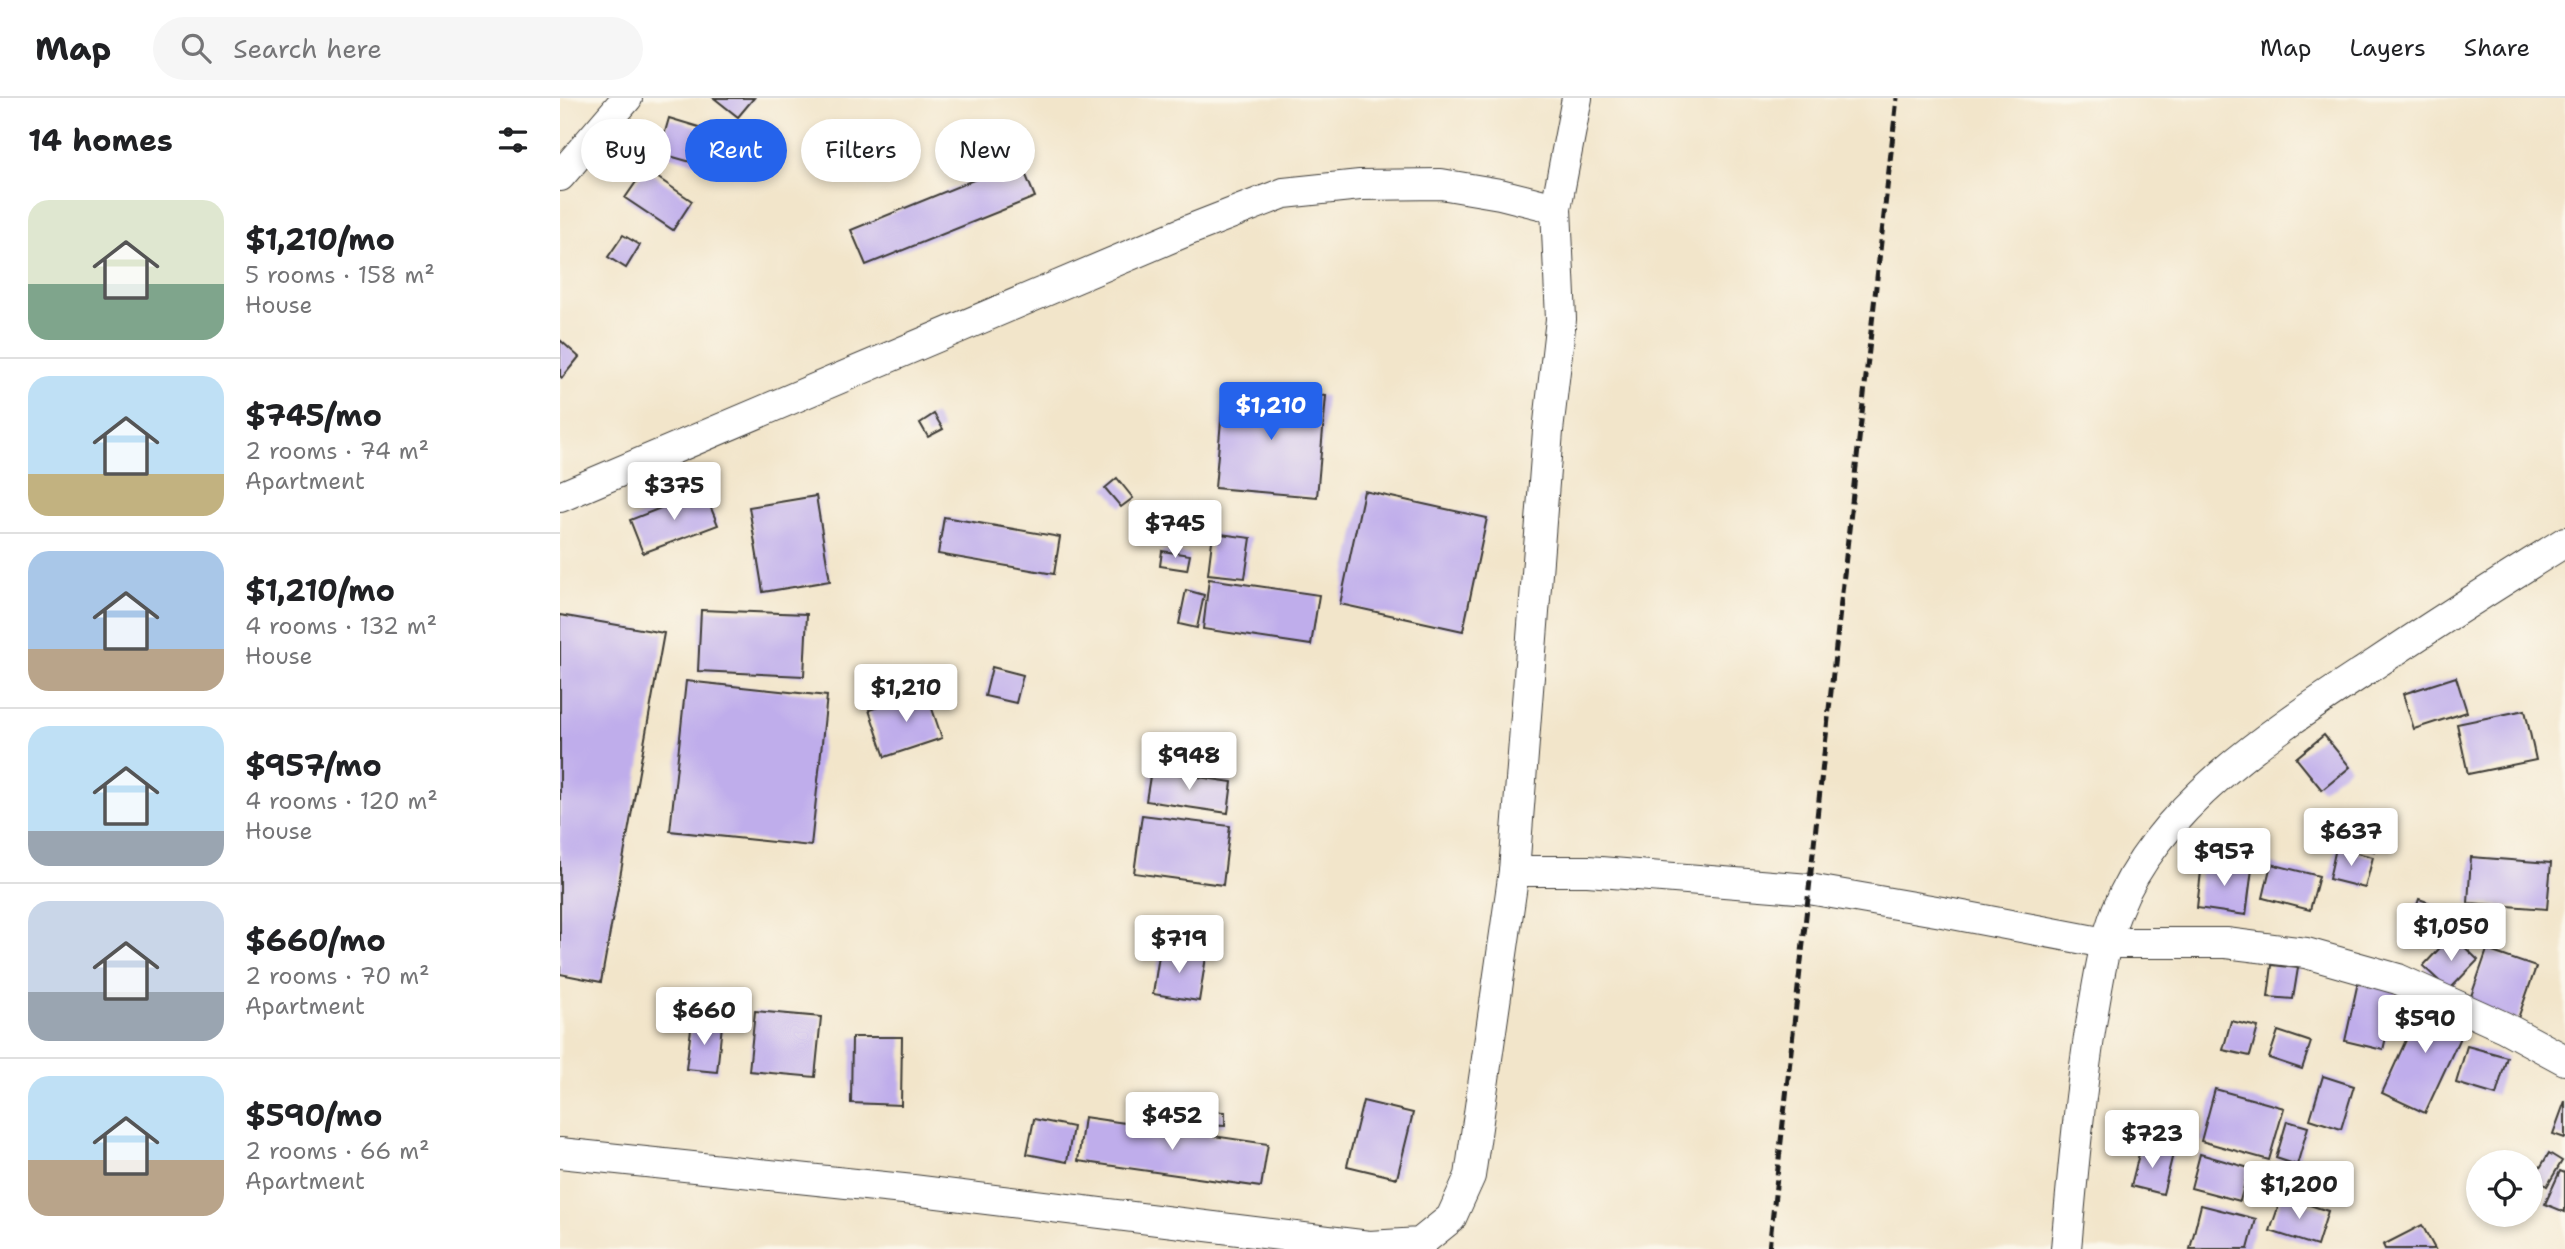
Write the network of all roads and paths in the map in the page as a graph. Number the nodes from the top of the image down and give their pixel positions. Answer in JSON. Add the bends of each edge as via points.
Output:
{"nodes":[{"id":1,"x":627,"y":98,"type":"edge"},
{"id":2,"x":1577,"y":98,"type":"edge"},
{"id":3,"x":560,"y":176,"type":"edge"},
{"id":4,"x":1556,"y":208,"type":"junction"},
{"id":5,"x":560,"y":497,"type":"edge"},
{"id":6,"x":2565,"y":542,"type":"edge"},
{"id":7,"x":1514,"y":871,"type":"junction"},
{"id":8,"x":2105,"y":943,"type":"junction"},
{"id":9,"x":2565,"y":1060,"type":"edge"},
{"id":10,"x":560,"y":1153,"type":"edge"},
{"id":11,"x":2066,"y":1249,"type":"edge"}],
"edges":[{"from":1,"to":3,"type":"street"},
{"from":2,"to":4,"type":"street"},
{"from":4,"to":5,"type":"street","via":[[1441,184],[1360,185],[1284,193]]},
{"from":4,"to":7,"type":"street","via":[[1561,319]]},
{"from":6,"to":8,"type":"street","via":[[2269,734],[2178,815],[2137,868]]},
{"from":7,"to":8,"type":"street","via":[[1588,871],[1809,889]]},
{"from":7,"to":10,"type":"street","via":[[1470,1176],[1451,1218],[1420,1243],[1369,1246],[913,1190]]},
{"from":8,"to":9,"type":"street","via":[[2226,943],[2306,953],[2398,979]]},
{"from":8,"to":11,"type":"street","via":[[2081,1087]]}]}
